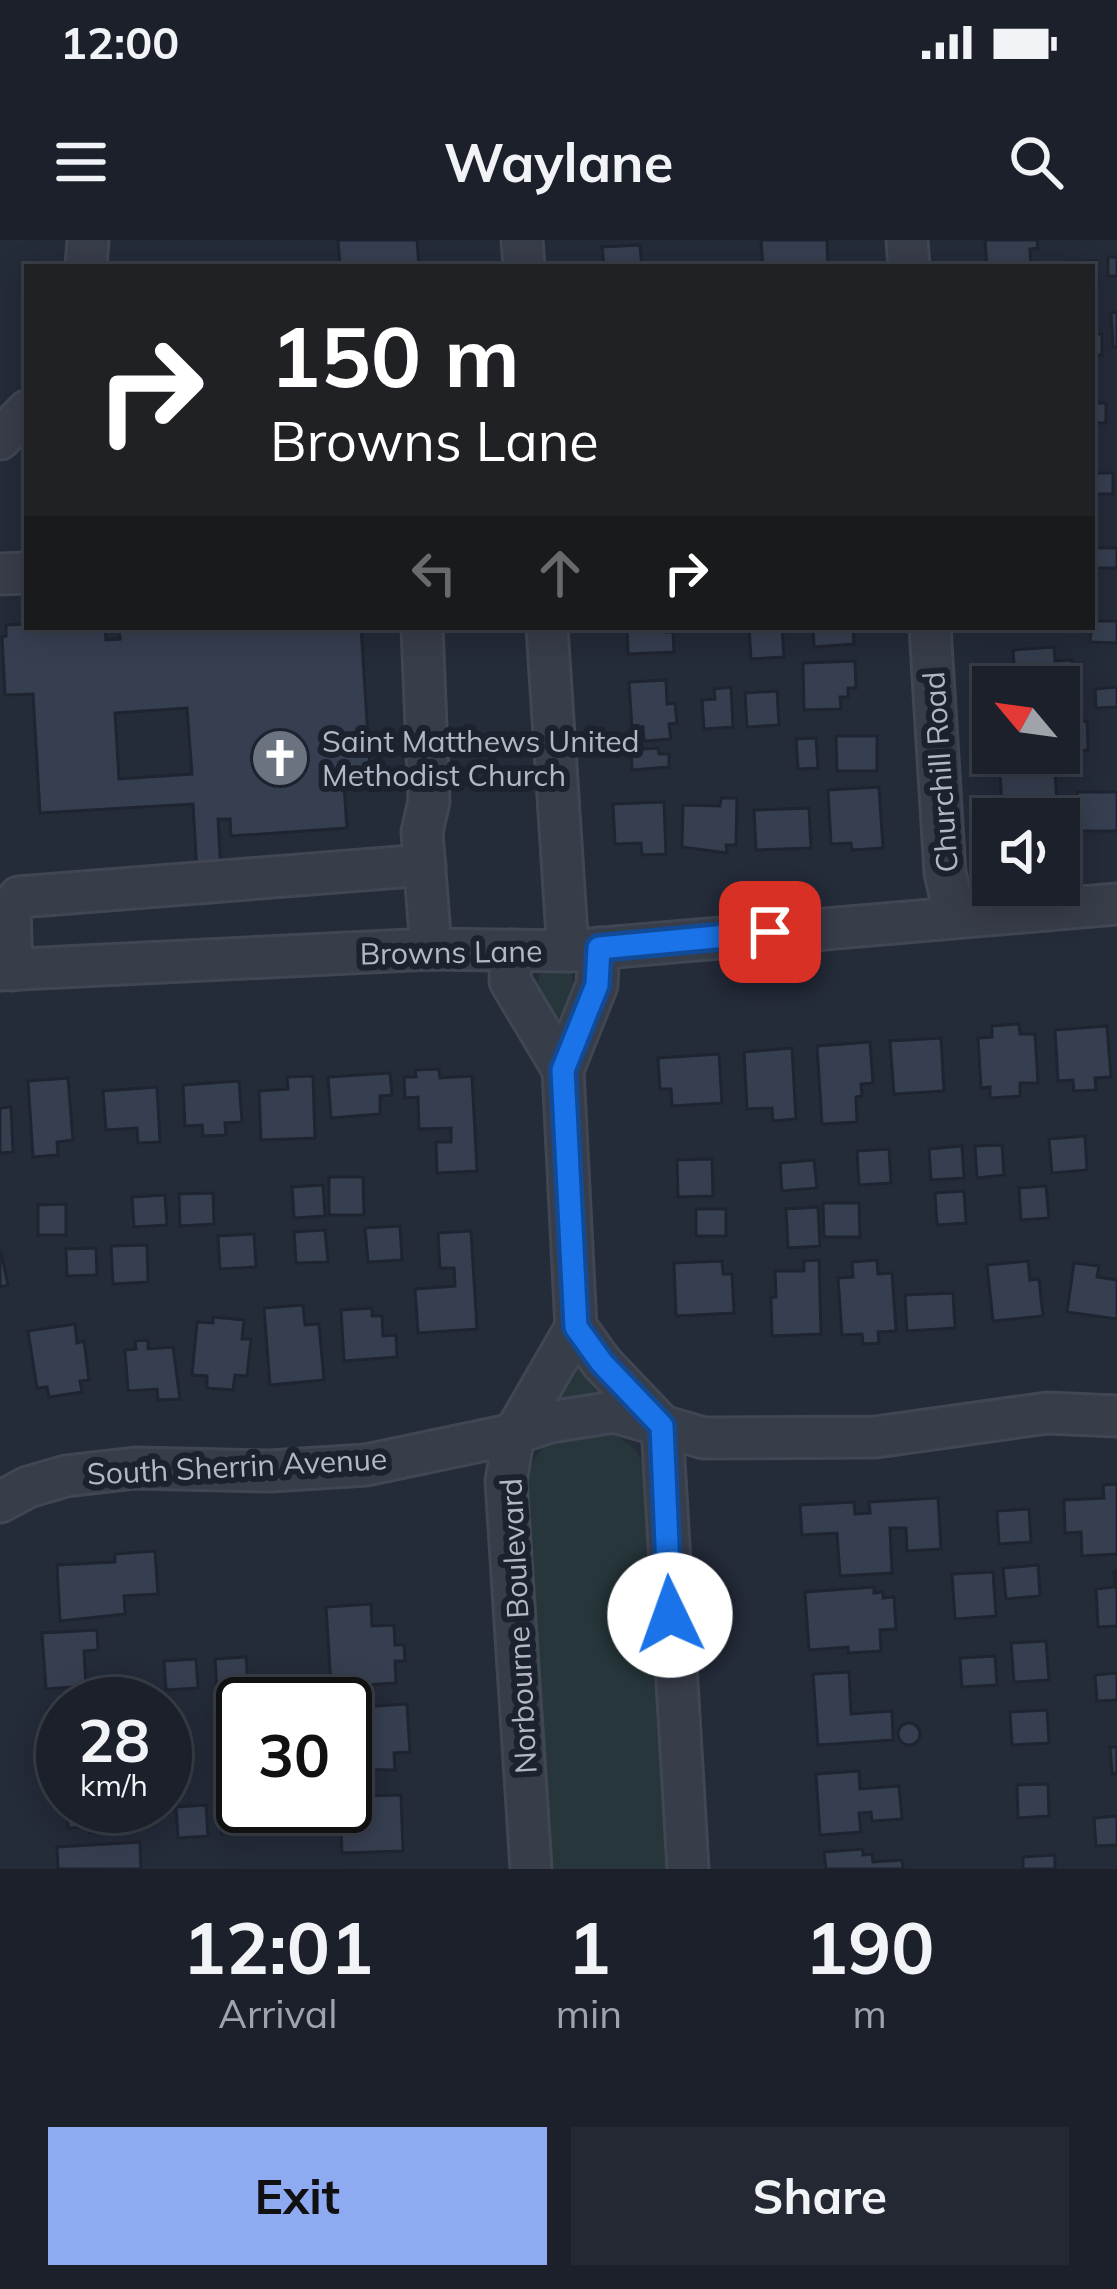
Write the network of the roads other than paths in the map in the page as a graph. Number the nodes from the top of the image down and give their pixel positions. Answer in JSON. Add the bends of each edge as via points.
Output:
{"nodes":[{"id":1,"x":24,"y":414,"type":"edge"},
{"id":2,"x":0,"y":439,"type":"edge"},
{"id":3,"x":422,"y":630,"type":"edge"},
{"id":4,"x":547,"y":630,"type":"edge"},
{"id":5,"x":930,"y":630,"type":"edge"},
{"id":6,"x":425,"y":865,"type":"junction"},
{"id":7,"x":1117,"y":904,"type":"edge"},
{"id":8,"x":955,"y":915,"type":"junction"},
{"id":9,"x":431,"y":949,"type":"junction"},
{"id":10,"x":511,"y":950,"type":"junction"},
{"id":11,"x":584,"y":950,"type":"junction"},
{"id":12,"x":6,"y":970,"type":"edge"},
{"id":13,"x":563,"y":1070,"type":"junction"},
{"id":14,"x":576,"y":1327,"type":"junction"},
{"id":15,"x":1117,"y":1416,"type":"edge"},
{"id":16,"x":662,"y":1426,"type":"junction"},
{"id":17,"x":514,"y":1434,"type":"junction"},
{"id":18,"x":0,"y":1502,"type":"edge"},
{"id":19,"x":531,"y":1869,"type":"edge"},
{"id":20,"x":688,"y":1869,"type":"edge"}],
"edges":[{"from":1,"to":2,"type":"street"},
{"from":3,"to":6,"type":"street"},
{"from":4,"to":11,"type":"street"},
{"from":5,"to":8,"type":"street","name":"Churchill Road","via":[[945,873]]},
{"from":6,"to":9,"type":"street"},
{"from":6,"to":12,"type":"street","via":[[19,897],[10,910]]},
{"from":7,"to":8,"type":"street","name":"Browns Lane"},
{"from":8,"to":11,"type":"street","name":"Browns Lane"},
{"from":9,"to":10,"type":"street","name":"Browns Lane"},
{"from":9,"to":12,"type":"street","name":"Browns Lane"},
{"from":10,"to":11,"type":"street","name":"Browns Lane"},
{"from":10,"to":13,"type":"street","via":[[510,981]]},
{"from":11,"to":13,"type":"street","via":[[597,985]]},
{"from":13,"to":14,"type":"street"},
{"from":14,"to":16,"type":"street"},
{"from":14,"to":17,"type":"street","name":"Norbourne Boulevard"},
{"from":15,"to":16,"type":"street","name":"South Sherrin Avenue","via":[[1047,1413],[876,1437],[704,1438]]},
{"from":16,"to":17,"type":"street","name":"South Sherrin Avenue","via":[[614,1412]]},
{"from":16,"to":20,"type":"street"},
{"from":17,"to":18,"type":"street","name":"South Sherrin Avenue","via":[[366,1466],[164,1466],[67,1476]]},
{"from":17,"to":19,"type":"street","name":"Norbourne Boulevard","via":[[506,1481]]}]}
